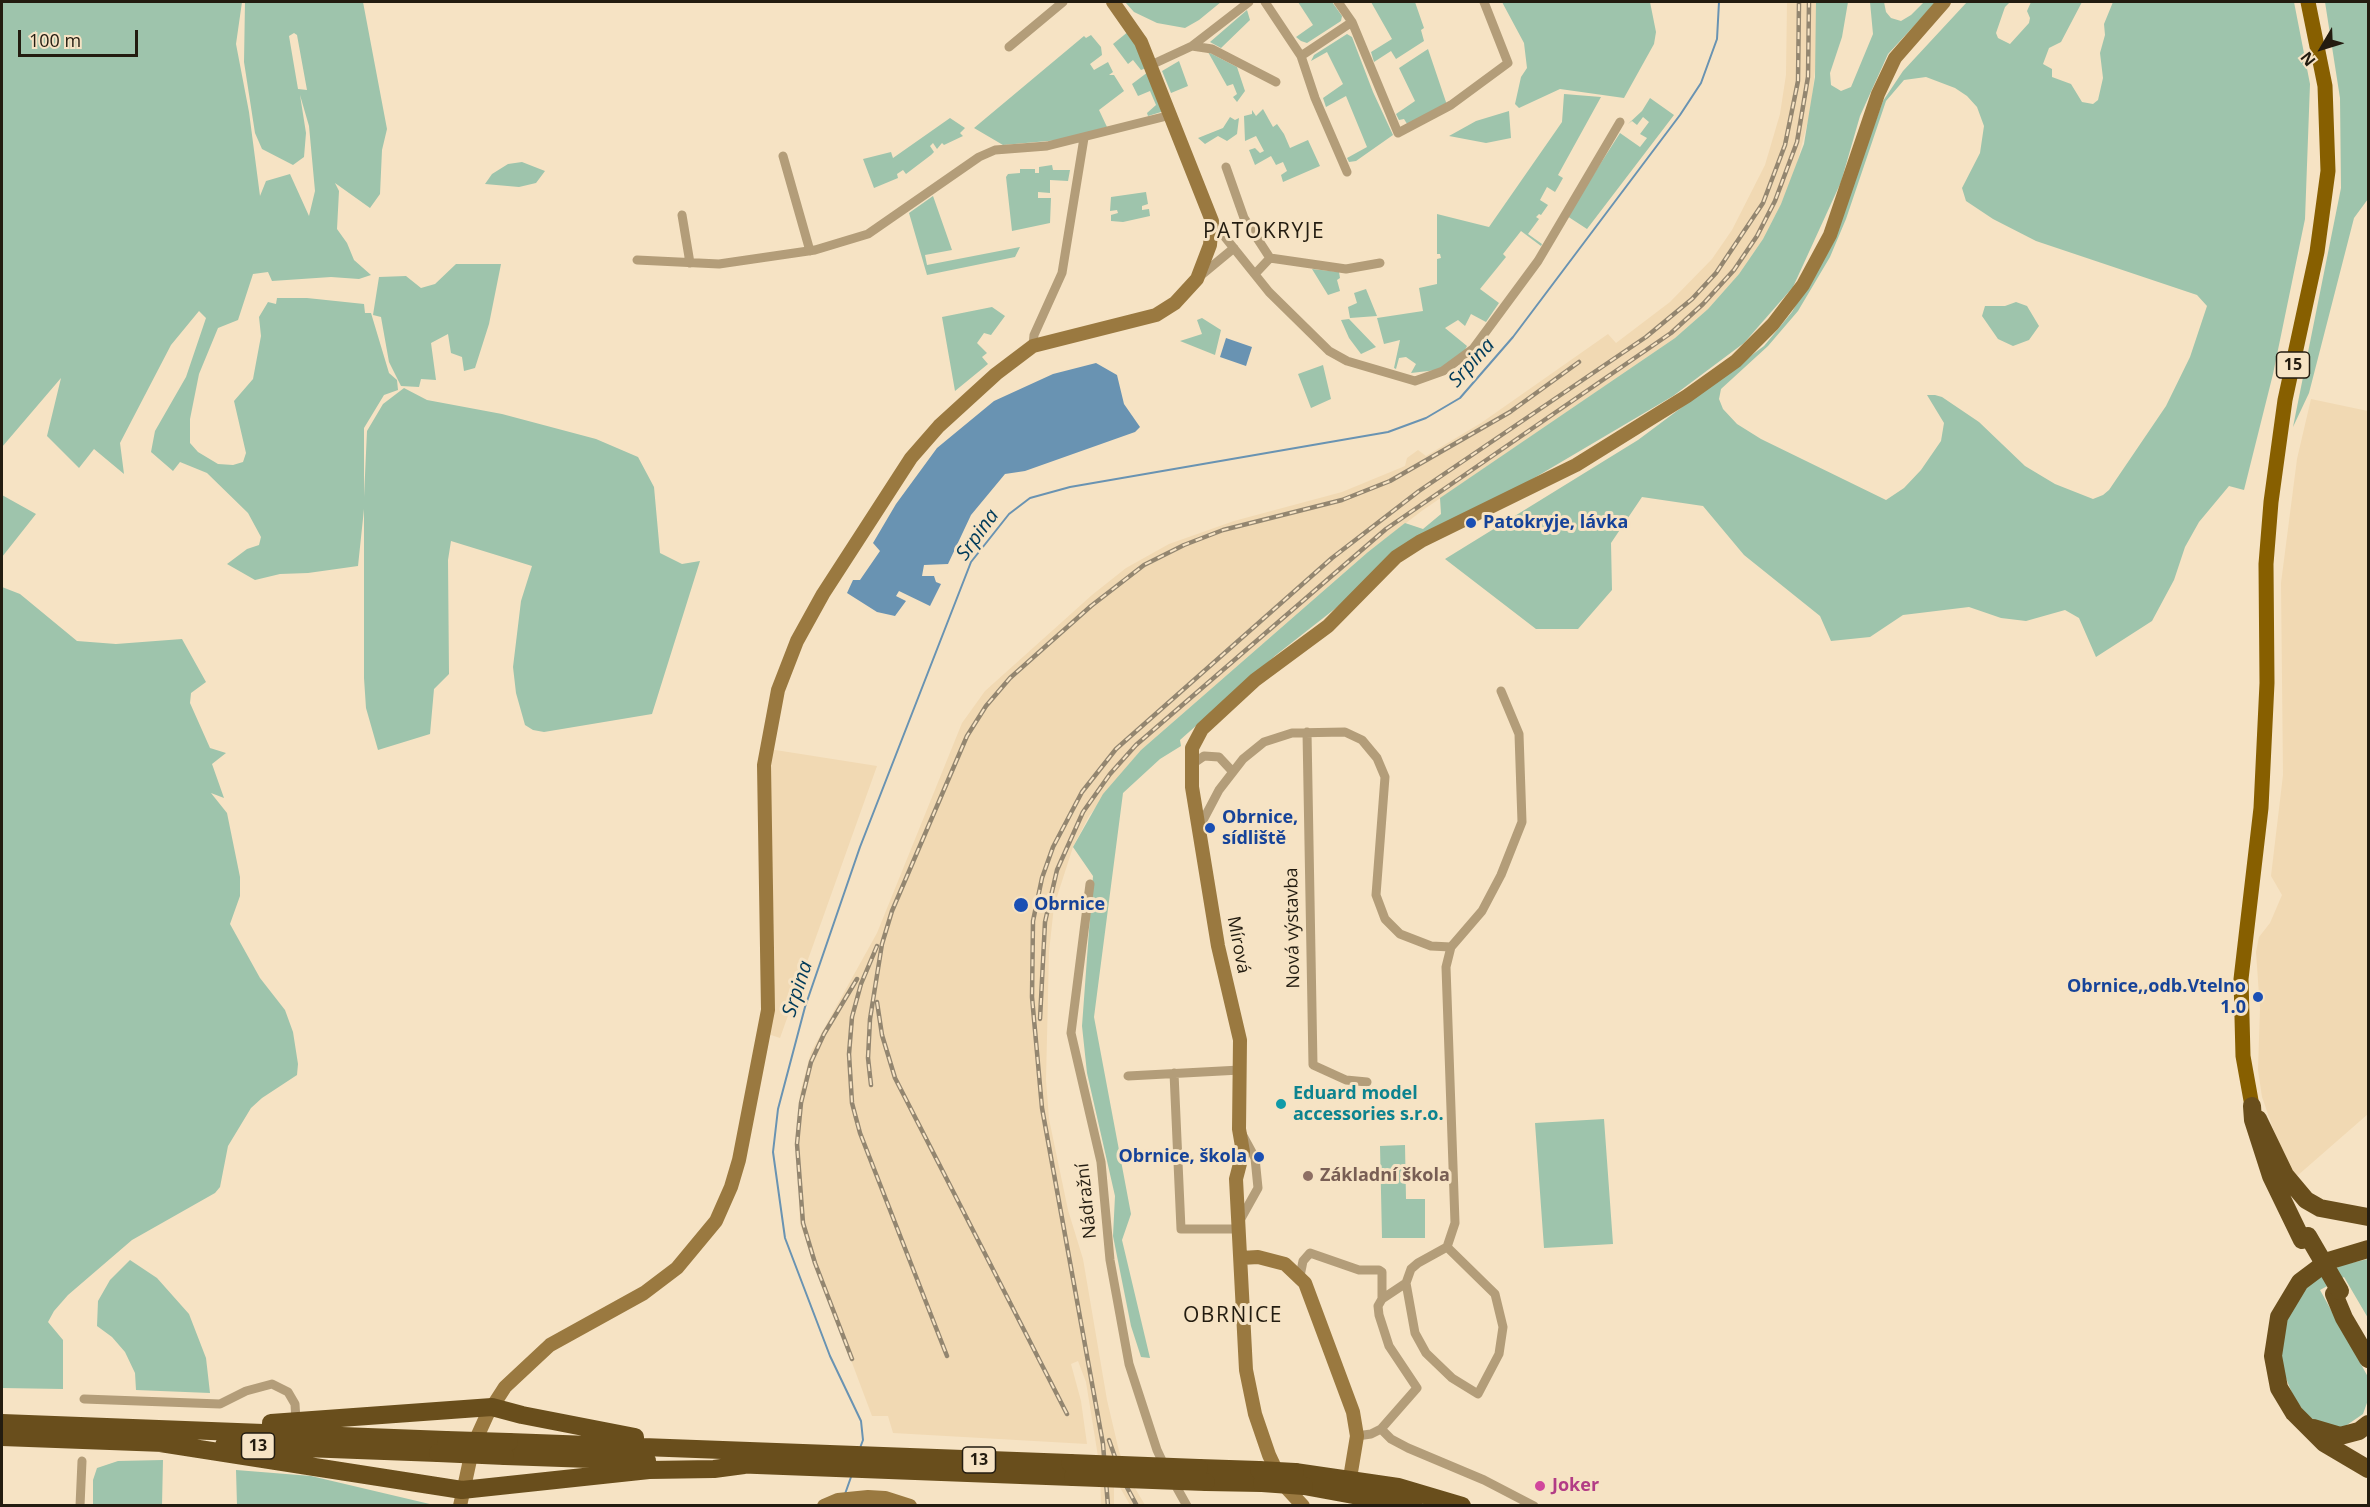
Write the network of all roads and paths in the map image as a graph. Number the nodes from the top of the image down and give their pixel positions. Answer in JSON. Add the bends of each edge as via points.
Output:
{"nodes":[{"id":1,"x":1063,"y":2,"type":"edge"},
{"id":2,"x":1113,"y":2,"type":"edge"},
{"id":3,"x":1249,"y":2,"type":"edge"},
{"id":4,"x":1265,"y":2,"type":"edge"},
{"id":5,"x":1338,"y":2,"type":"edge"},
{"id":6,"x":1484,"y":2,"type":"edge"},
{"id":7,"x":1944,"y":2,"type":"edge"},
{"id":8,"x":2308,"y":2,"type":"edge"},
{"id":9,"x":1352,"y":22,"type":"junction"},
{"id":10,"x":1192,"y":46,"type":"junction"},
{"id":11,"x":1009,"y":47,"type":"dead end"},
{"id":12,"x":1301,"y":56,"type":"junction"},
{"id":13,"x":1151,"y":65,"type":"junction"},
{"id":14,"x":1276,"y":82,"type":"dead end"},
{"id":15,"x":1171,"y":115,"type":"junction"},
{"id":16,"x":1620,"y":122,"type":"dead end"},
{"id":17,"x":1084,"y":138,"type":"junction"},
{"id":18,"x":783,"y":156,"type":"dead end"},
{"id":19,"x":1226,"y":167,"type":"dead end"},
{"id":20,"x":1347,"y":172,"type":"dead end"},
{"id":21,"x":682,"y":215,"type":"dead end"},
{"id":22,"x":1212,"y":220,"type":"junction"},
{"id":23,"x":1234,"y":248,"type":"junction"},
{"id":24,"x":810,"y":251,"type":"junction"},
{"id":25,"x":1270,"y":258,"type":"junction"},
{"id":26,"x":637,"y":260,"type":"dead end"},
{"id":27,"x":690,"y":263,"type":"junction"},
{"id":28,"x":1380,"y":263,"type":"dead end"},
{"id":29,"x":1254,"y":274,"type":"junction"},
{"id":30,"x":1197,"y":279,"type":"junction"},
{"id":31,"x":1033,"y":346,"type":"junction"},
{"id":32,"x":1501,"y":691,"type":"dead end"},
{"id":33,"x":1307,"y":732,"type":"junction"},
{"id":34,"x":1191,"y":765,"type":"junction"},
{"id":35,"x":1233,"y":772,"type":"junction"},
{"id":36,"x":1199,"y":828,"type":"junction"},
{"id":37,"x":1090,"y":884,"type":"dead end"},
{"id":38,"x":1451,"y":947,"type":"junction"},
{"id":39,"x":1240,"y":1070,"type":"junction"},
{"id":40,"x":1174,"y":1072,"type":"junction"},
{"id":41,"x":1128,"y":1076,"type":"dead end"},
{"id":42,"x":1367,"y":1082,"type":"dead end"},
{"id":43,"x":2255,"y":1112,"type":"junction"},
{"id":44,"x":1242,"y":1137,"type":"junction"},
{"id":45,"x":2368,"y":1217,"type":"edge"},
{"id":46,"x":1239,"y":1225,"type":"junction"},
{"id":47,"x":1447,"y":1247,"type":"junction"},
{"id":48,"x":2368,"y":1249,"type":"edge"},
{"id":49,"x":1240,"y":1257,"type":"junction"},
{"id":50,"x":1300,"y":1276,"type":"junction"},
{"id":51,"x":1406,"y":1282,"type":"junction"},
{"id":52,"x":2337,"y":1293,"type":"junction"},
{"id":53,"x":1382,"y":1299,"type":"junction"},
{"id":54,"x":2368,"y":1338,"type":"edge"},
{"id":55,"x":2368,"y":1349,"type":"edge"},
{"id":56,"x":2368,"y":1359,"type":"edge"},
{"id":57,"x":84,"y":1399,"type":"dead end"},
{"id":58,"x":492,"y":1407,"type":"junction"},
{"id":59,"x":296,"y":1421,"type":"junction"},
{"id":60,"x":2,"y":1423,"type":"edge"},
{"id":61,"x":2303,"y":1423,"type":"junction"},
{"id":62,"x":2368,"y":1424,"type":"edge"},
{"id":63,"x":1381,"y":1429,"type":"junction"},
{"id":64,"x":243,"y":1430,"type":"junction"},
{"id":65,"x":52,"y":1431,"type":"junction"},
{"id":66,"x":79,"y":1432,"type":"junction"},
{"id":67,"x":1358,"y":1436,"type":"junction"},
{"id":68,"x":2,"y":1437,"type":"edge"},
{"id":69,"x":154,"y":1442,"type":"junction"},
{"id":70,"x":442,"y":1446,"type":"junction"},
{"id":71,"x":666,"y":1446,"type":"junction"},
{"id":72,"x":507,"y":1449,"type":"junction"},
{"id":73,"x":82,"y":1461,"type":"dead end"},
{"id":74,"x":813,"y":1461,"type":"junction"},
{"id":75,"x":744,"y":1465,"type":"junction"},
{"id":76,"x":1263,"y":1469,"type":"junction"},
{"id":77,"x":2368,"y":1469,"type":"edge"},
{"id":78,"x":1350,"y":1478,"type":"junction"},
{"id":79,"x":1300,"y":1479,"type":"junction"},
{"id":80,"x":461,"y":1498,"type":"edge"},
{"id":81,"x":826,"y":1505,"type":"edge"},
{"id":82,"x":1305,"y":1505,"type":"edge"},
{"id":83,"x":80,"y":1506,"type":"edge"},
{"id":84,"x":910,"y":1506,"type":"edge"},
{"id":85,"x":1187,"y":1506,"type":"edge"},
{"id":86,"x":1414,"y":1506,"type":"edge"},
{"id":87,"x":1462,"y":1506,"type":"edge"},
{"id":88,"x":1534,"y":1506,"type":"edge"}],
"edges":[{"from":1,"to":11,"type":"street"},
{"from":2,"to":13,"type":"street","via":[[1141,42]]},
{"from":3,"to":10,"type":"street"},
{"from":4,"to":12,"type":"street"},
{"from":5,"to":9,"type":"street"},
{"from":6,"to":9,"type":"street","via":[[1508,63],[1451,105],[1398,133]]},
{"from":7,"to":34,"type":"street","via":[[1895,58],[1878,94],[1830,235],[1803,285],[1773,324],[1736,361],[1687,396],[1596,452],[1467,521],[1420,541],[1396,557],[1328,626],[1255,680],[1202,729],[1192,748]]},
{"from":8,"to":43,"type":"main road","number":"15","via":[[2325,86],[2328,171],[2317,252],[2285,400],[2266,564],[2267,683],[2262,797],[2241,979],[2243,1056]]},
{"from":9,"to":12,"type":"street"},
{"from":10,"to":13,"type":"street"},
{"from":10,"to":14,"type":"street","via":[[1212,49]]},
{"from":12,"to":20,"type":"street"},
{"from":13,"to":15,"type":"street"},
{"from":15,"to":17,"type":"street"},
{"from":15,"to":22,"type":"street"},
{"from":16,"to":29,"type":"street","via":[[1538,261],[1473,349],[1443,371],[1415,381],[1347,361],[1329,351]]},
{"from":17,"to":24,"type":"street","via":[[995,150],[868,234]]},
{"from":17,"to":31,"type":"street","via":[[1062,273],[1034,335]]},
{"from":18,"to":24,"type":"street"},
{"from":19,"to":25,"type":"street","via":[[1244,218]]},
{"from":21,"to":27,"type":"street"},
{"from":22,"to":23,"type":"street"},
{"from":22,"to":30,"type":"street","via":[[1210,244]]},
{"from":23,"to":29,"type":"street"},
{"from":23,"to":30,"type":"street"},
{"from":24,"to":27,"type":"street","via":[[719,264]]},
{"from":25,"to":28,"type":"street","via":[[1346,269]]},
{"from":25,"to":29,"type":"street"},
{"from":26,"to":27,"type":"street"},
{"from":30,"to":31,"type":"street","via":[[1175,303],[1156,315]]},
{"from":31,"to":58,"type":"street","via":[[939,426],[911,458],[823,594],[797,641],[778,690],[764,765],[768,1010],[740,1160],[716,1221],[662,1281],[549,1346],[518,1373]]},
{"from":32,"to":38,"type":"street","via":[[1519,734],[1522,822],[1482,911]]},
{"from":33,"to":35,"type":"street","via":[[1264,742]]},
{"from":33,"to":38,"type":"street","via":[[1345,732],[1362,740],[1377,758],[1385,777],[1376,895],[1385,919],[1400,934],[1431,946]]},
{"from":33,"to":42,"type":"street","name":"Nová výstavba","via":[[1313,1065],[1346,1080]]},
{"from":34,"to":35,"type":"street","via":[[1204,756],[1219,757]]},
{"from":34,"to":36,"type":"street","name":"Mírová"},
{"from":35,"to":36,"type":"street"},
{"from":36,"to":39,"type":"street","name":"Mírová","via":[[1218,946],[1240,1040]]},
{"from":37,"to":85,"type":"street","name":"Nádražní","via":[[1071,1034],[1101,1162],[1110,1260],[1129,1364],[1157,1450]]},
{"from":38,"to":47,"type":"street","via":[[1446,967],[1455,1223]]},
{"from":39,"to":40,"type":"street"},
{"from":39,"to":44,"type":"street","name":"Mírová"},
{"from":40,"to":41,"type":"street"},
{"from":40,"to":46,"type":"street","via":[[1181,1229]]},
{"from":43,"to":45,"type":"highway","via":[[2286,1175],[2306,1200],[2320,1208]]},
{"from":43,"to":52,"type":"highway","bridge":true,"via":[[2305,1238]]},
{"from":44,"to":46,"type":"street","name":"Mírová","via":[[1243,1152],[1236,1179]]},
{"from":44,"to":46,"type":"street","name":"Mírová","via":[[1255,1158],[1258,1188]]},
{"from":46,"to":49,"type":"street","name":"Mírová"},
{"from":47,"to":51,"type":"street","via":[[1418,1263]]},
{"from":47,"to":51,"type":"street","via":[[1495,1294],[1503,1327],[1499,1354],[1478,1394],[1452,1378],[1426,1353],[1415,1333]]},
{"from":48,"to":61,"type":"highway","via":[[2337,1257],[2314,1269],[2294,1289],[2279,1317],[2275,1370],[2286,1403]]},
{"from":49,"to":50,"type":"street","via":[[1273,1260]]},
{"from":49,"to":76,"type":"street","name":"Mírová","via":[[1246,1370]]},
{"from":50,"to":53,"type":"street","via":[[1310,1253],[1359,1270],[1379,1270]]},
{"from":50,"to":67,"type":"street","via":[[1353,1412]]},
{"from":51,"to":53,"type":"street"},
{"from":52,"to":54,"type":"highway"},
{"from":52,"to":55,"type":"highway"},
{"from":52,"to":56,"type":"highway","via":[[2347,1324]]},
{"from":53,"to":63,"type":"street","via":[[1379,1315],[1389,1346],[1417,1388]]},
{"from":57,"to":59,"type":"street","via":[[213,1405],[272,1384],[288,1392],[295,1404]]},
{"from":58,"to":59,"type":"highway"},
{"from":58,"to":71,"type":"highway"},
{"from":58,"to":80,"type":"street","via":[[473,1446]]},
{"from":59,"to":64,"type":"highway","via":[[254,1424]]},
{"from":60,"to":65,"type":"highway","number":"13"},
{"from":61,"to":62,"type":"highway","via":[[2340,1436]]},
{"from":61,"to":77,"type":"highway","via":[[2324,1443]]},
{"from":63,"to":67,"type":"street"},
{"from":63,"to":88,"type":"street","via":[[1408,1448]]},
{"from":64,"to":66,"type":"highway","number":"13"},
{"from":64,"to":70,"type":"highway","number":"13"},
{"from":65,"to":66,"type":"highway","number":"13"},
{"from":65,"to":68,"type":"highway","number":"13"},
{"from":66,"to":69,"type":"highway","number":"13"},
{"from":67,"to":78,"type":"street"},
{"from":69,"to":70,"type":"highway","number":"13"},
{"from":69,"to":80,"type":"highway"},
{"from":70,"to":72,"type":"highway","number":"13","bridge":true},
{"from":71,"to":72,"type":"highway","number":"13"},
{"from":71,"to":74,"type":"highway","number":"13"},
{"from":72,"to":75,"type":"highway","number":"13"},
{"from":73,"to":83,"type":"street"},
{"from":74,"to":75,"type":"highway","number":"13"},
{"from":74,"to":76,"type":"highway","number":"13","bridge":true,"via":[[1202,1475]]},
{"from":75,"to":80,"type":"highway","via":[[649,1470]]},
{"from":76,"to":79,"type":"highway","number":"13","bridge":true},
{"from":76,"to":82,"type":"street","name":"Mírová"},
{"from":78,"to":79,"type":"highway","number":"13"},
{"from":78,"to":87,"type":"highway","number":"13"},
{"from":79,"to":86,"type":"highway","number":"13"},
{"from":81,"to":84,"type":"street","via":[[868,1497]]}]}
